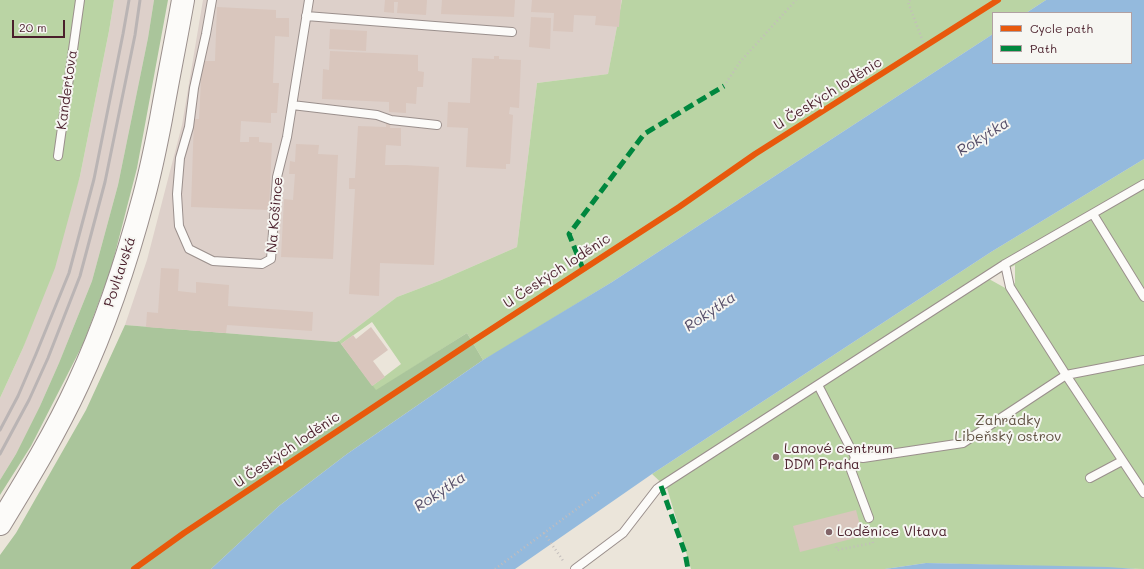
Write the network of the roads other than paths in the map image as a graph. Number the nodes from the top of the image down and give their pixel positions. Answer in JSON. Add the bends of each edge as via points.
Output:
{"nodes":[{"id":1,"x":80,"y":0,"type":"edge"},
{"id":2,"x":183,"y":0,"type":"edge"},
{"id":3,"x":212,"y":0,"type":"edge"},
{"id":4,"x":309,"y":0,"type":"edge"},
{"id":5,"x":306,"y":16,"type":"junction"},
{"id":6,"x":512,"y":32,"type":"dead end"},
{"id":7,"x":292,"y":105,"type":"junction"},
{"id":8,"x":438,"y":125,"type":"dead end"},
{"id":9,"x":58,"y":156,"type":"dead end"},
{"id":10,"x":1144,"y":184,"type":"edge"},
{"id":11,"x":1093,"y":214,"type":"junction"},
{"id":12,"x":1005,"y":264,"type":"junction"},
{"id":13,"x":1144,"y":297,"type":"edge"},
{"id":14,"x":1144,"y":360,"type":"edge"},
{"id":15,"x":1066,"y":375,"type":"junction"},
{"id":16,"x":818,"y":385,"type":"junction"},
{"id":17,"x":855,"y":457,"type":"junction"},
{"id":18,"x":1122,"y":461,"type":"junction"},
{"id":19,"x":1090,"y":478,"type":"dead end"},
{"id":20,"x":1144,"y":493,"type":"edge"},
{"id":21,"x":869,"y":518,"type":"dead end"},
{"id":22,"x":0,"y":524,"type":"edge"},
{"id":23,"x":575,"y":569,"type":"edge"}],
"edges":[{"from":1,"to":9,"type":"lane","name":"Kandertova"},
{"from":2,"to":22,"type":"main road","name":"Povltavská","via":[[154,155],[127,255],[105,320],[58,424]]},
{"from":3,"to":7,"type":"lane","name":"Na Košince","via":[[194,88],[189,127],[180,158],[177,194],[179,226],[188,249],[213,261],[262,264],[271,259],[277,177]]},
{"from":4,"to":5,"type":"lane","name":"Na Košince"},
{"from":5,"to":6,"type":"lane"},
{"from":5,"to":7,"type":"lane","name":"Na Košince"},
{"from":7,"to":8,"type":"lane","via":[[377,114],[391,120]]},
{"from":10,"to":11,"type":"lane"},
{"from":11,"to":12,"type":"lane"},
{"from":11,"to":13,"type":"lane"},
{"from":12,"to":15,"type":"lane","via":[[1010,287]]},
{"from":12,"to":16,"type":"lane"},
{"from":14,"to":15,"type":"lane"},
{"from":15,"to":17,"type":"lane","via":[[963,443],[863,458]]},
{"from":15,"to":18,"type":"lane"},
{"from":16,"to":17,"type":"lane"},
{"from":16,"to":23,"type":"lane","via":[[660,486],[623,533]]},
{"from":17,"to":21,"type":"lane","via":[[851,470]]},
{"from":18,"to":19,"type":"lane"},
{"from":18,"to":20,"type":"lane"}]}
